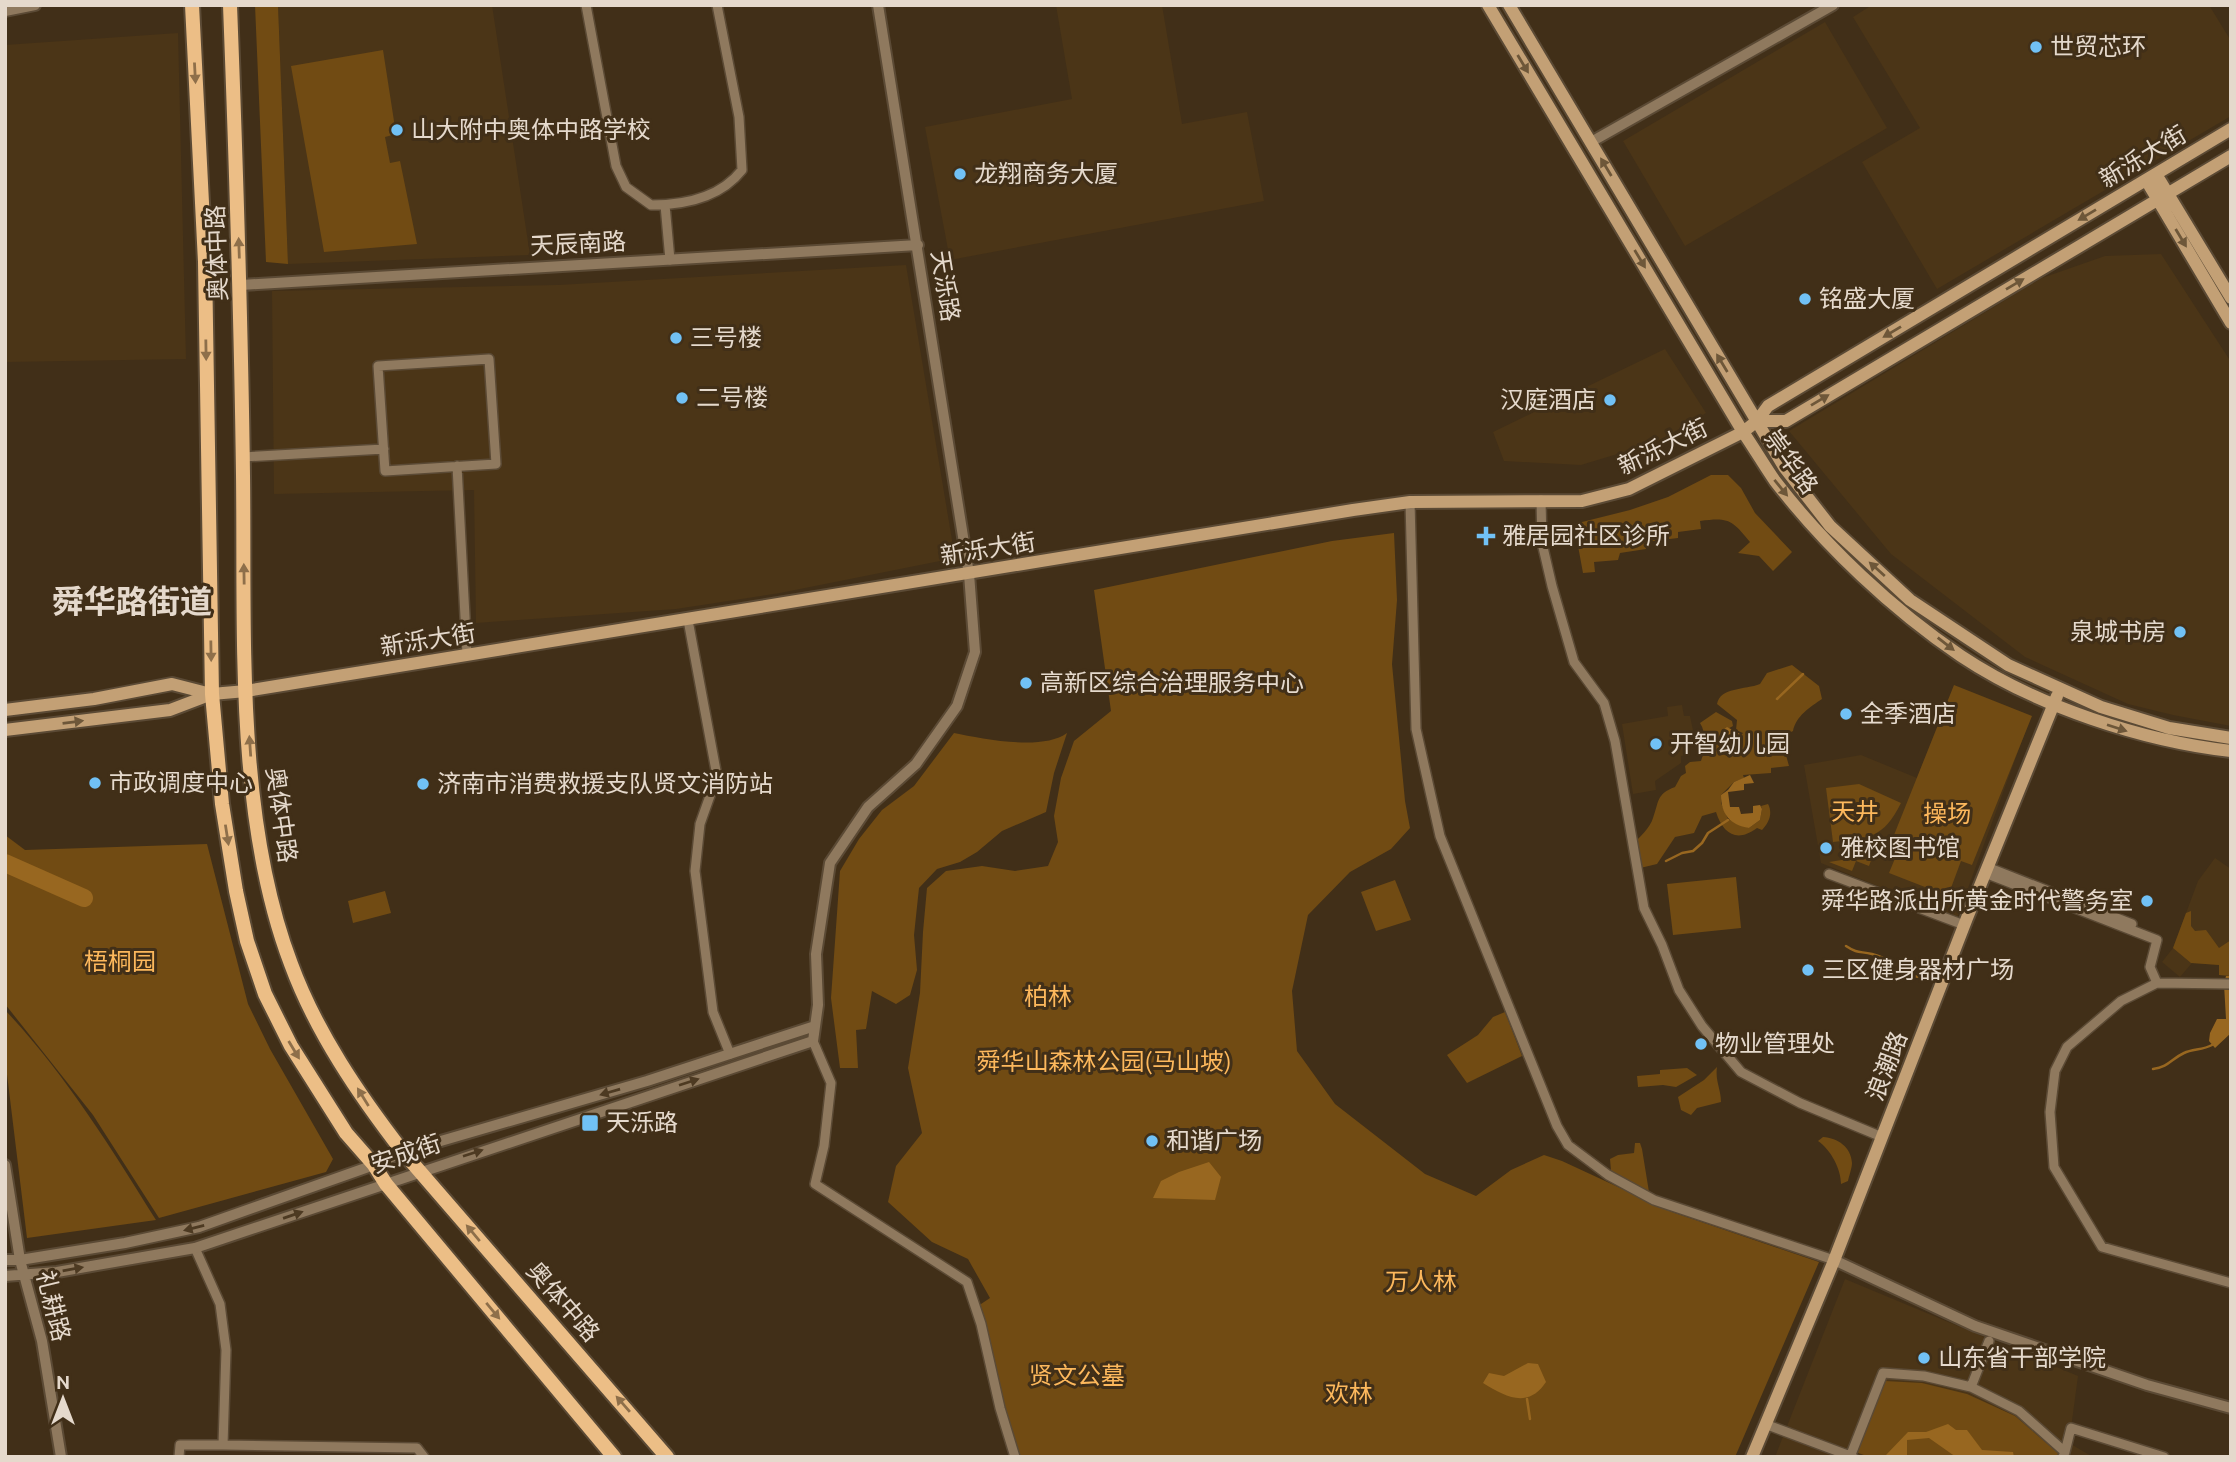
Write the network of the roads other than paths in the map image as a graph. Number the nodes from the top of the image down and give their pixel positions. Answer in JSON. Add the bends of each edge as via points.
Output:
{"nodes":[{"id":1,"x":35,"y":5,"type":"edge"},
{"id":2,"x":192,"y":5,"type":"edge"},
{"id":3,"x":230,"y":5,"type":"edge"},
{"id":4,"x":586,"y":5,"type":"edge"},
{"id":5,"x":717,"y":5,"type":"edge"},
{"id":6,"x":878,"y":5,"type":"edge"},
{"id":7,"x":1488,"y":5,"type":"edge"},
{"id":8,"x":1509,"y":5,"type":"edge"},
{"id":9,"x":1833,"y":5,"type":"edge"},
{"id":10,"x":5,"y":11,"type":"edge"},
{"id":11,"x":2231,"y":129,"type":"edge"},
{"id":12,"x":1591,"y":142,"type":"junction"},
{"id":13,"x":2231,"y":156,"type":"edge"},
{"id":14,"x":2151,"y":177,"type":"junction"},
{"id":15,"x":2163,"y":196,"type":"junction"},
{"id":16,"x":666,"y":205,"type":"junction"},
{"id":17,"x":918,"y":245,"type":"junction"},
{"id":18,"x":670,"y":260,"type":"junction"},
{"id":19,"x":241,"y":285,"type":"junction"},
{"id":20,"x":2231,"y":298,"type":"edge"},
{"id":21,"x":2231,"y":323,"type":"edge"},
{"id":22,"x":1757,"y":421,"type":"junction"},
{"id":23,"x":1743,"y":432,"type":"junction"},
{"id":24,"x":383,"y":449,"type":"junction"},
{"id":25,"x":243,"y":457,"type":"junction"},
{"id":26,"x":457,"y":467,"type":"junction"},
{"id":27,"x":1541,"y":500,"type":"junction"},
{"id":28,"x":1410,"y":502,"type":"junction"},
{"id":29,"x":969,"y":574,"type":"junction"},
{"id":30,"x":688,"y":620,"type":"junction"},
{"id":31,"x":467,"y":654,"type":"junction"},
{"id":32,"x":2060,"y":690,"type":"junction"},
{"id":33,"x":246,"y":691,"type":"junction"},
{"id":34,"x":212,"y":694,"type":"junction"},
{"id":35,"x":2054,"y":703,"type":"junction"},
{"id":36,"x":5,"y":710,"type":"edge"},
{"id":37,"x":5,"y":730,"type":"edge"},
{"id":38,"x":2231,"y":738,"type":"edge"},
{"id":39,"x":2231,"y":751,"type":"edge"},
{"id":40,"x":1986,"y":870,"type":"junction"},
{"id":41,"x":1829,"y":874,"type":"dead end"},
{"id":42,"x":1964,"y":926,"type":"junction"},
{"id":43,"x":2160,"y":935,"type":"dead end"},
{"id":44,"x":2157,"y":983,"type":"junction"},
{"id":45,"x":2231,"y":984,"type":"edge"},
{"id":46,"x":815,"y":1026,"type":"junction"},
{"id":47,"x":813,"y":1041,"type":"junction"},
{"id":48,"x":730,"y":1054,"type":"junction"},
{"id":49,"x":1882,"y":1137,"type":"junction"},
{"id":50,"x":403,"y":1152,"type":"junction"},
{"id":51,"x":5,"y":1165,"type":"edge"},
{"id":52,"x":374,"y":1165,"type":"junction"},
{"id":53,"x":421,"y":1171,"type":"junction"},
{"id":54,"x":386,"y":1184,"type":"junction"},
{"id":55,"x":195,"y":1248,"type":"junction"},
{"id":56,"x":5,"y":1260,"type":"edge"},
{"id":57,"x":20,"y":1260,"type":"junction"},
{"id":58,"x":1834,"y":1261,"type":"junction"},
{"id":59,"x":5,"y":1276,"type":"edge"},
{"id":60,"x":23,"y":1276,"type":"junction"},
{"id":61,"x":2231,"y":1283,"type":"edge"},
{"id":62,"x":1989,"y":1340,"type":"dead end"},
{"id":63,"x":1971,"y":1387,"type":"junction"},
{"id":64,"x":2231,"y":1408,"type":"edge"},
{"id":65,"x":1765,"y":1424,"type":"junction"},
{"id":66,"x":223,"y":1445,"type":"junction"},
{"id":67,"x":2064,"y":1454,"type":"edge"},
{"id":68,"x":1851,"y":1456,"type":"edge"},
{"id":69,"x":61,"y":1457,"type":"edge"},
{"id":70,"x":179,"y":1457,"type":"edge"},
{"id":71,"x":424,"y":1457,"type":"edge"},
{"id":72,"x":614,"y":1457,"type":"edge"},
{"id":73,"x":667,"y":1457,"type":"edge"},
{"id":74,"x":1015,"y":1457,"type":"edge"},
{"id":75,"x":1752,"y":1457,"type":"edge"},
{"id":76,"x":2164,"y":1457,"type":"edge"}],
"edges":[{"from":1,"to":10,"type":"street"},
{"from":2,"to":34,"type":"main road","name":"奥体中路","one_way":true,"via":[[205,262]]},
{"from":19,"to":3,"type":"main road","name":"奥体中路","one_way":true},
{"from":4,"to":16,"type":"street","via":[[616,166],[626,187],[651,205]]},
{"from":5,"to":16,"type":"street","via":[[739,117],[742,170],[733,181],[695,201]]},
{"from":6,"to":17,"type":"street","name":"天泺路"},
{"from":7,"to":23,"type":"main road","name":"崇华路","one_way":true},
{"from":8,"to":12,"type":"main road","name":"崇华路"},
{"from":9,"to":12,"type":"street"},
{"from":11,"to":14,"type":"main road","name":"新泺大街"},
{"from":22,"to":12,"type":"main road","name":"崇华路","one_way":true},
{"from":13,"to":15,"type":"main road","name":"新泺大街"},
{"from":14,"to":15,"type":"main road"},
{"from":14,"to":22,"type":"main road","name":"新泺大街","one_way":true,"via":[[1768,406]]},
{"from":15,"to":20,"type":"main road"},
{"from":15,"to":21,"type":"main road","one_way":true},
{"from":22,"to":15,"type":"main road","name":"新泺大街","one_way":true,"via":[[1786,421]]},
{"from":16,"to":18,"type":"street"},
{"from":17,"to":18,"type":"street","name":"天辰南路"},
{"from":17,"to":29,"type":"street","name":"天泺路"},
{"from":18,"to":19,"type":"street","name":"天辰南路"},
{"from":19,"to":25,"type":"main road","name":"奥体中路"},
{"from":22,"to":23,"type":"main road","name":"新泺大街"},
{"from":32,"to":22,"type":"main road","name":"崇华路","one_way":true,"via":[[2008,665],[1910,600],[1830,526],[1784,467]]},
{"from":23,"to":27,"type":"main road","name":"新泺大街","via":[[1629,489],[1582,500]]},
{"from":23,"to":35,"type":"main road","name":"崇华路","one_way":true,"via":[[1775,480],[1861,575],[1961,656]]},
{"from":24,"to":25,"type":"street"},
{"from":24,"to":26,"type":"street","via":[[385,471]]},
{"from":24,"to":26,"type":"street","via":[[378,366],[489,359],[496,464]]},
{"from":33,"to":25,"type":"main road","name":"奥体中路","one_way":true},
{"from":26,"to":31,"type":"street"},
{"from":27,"to":28,"type":"main road","name":"新泺大街"},
{"from":27,"to":49,"type":"street","via":[[1542,543],[1552,586],[1574,662],[1604,703],[1615,741],[1644,908],[1679,989],[1702,1026],[1741,1072]]},
{"from":28,"to":29,"type":"main road","name":"新泺大街"},
{"from":28,"to":58,"type":"street","via":[[1416,729],[1438,827],[1557,1126],[1578,1153],[1654,1200]]},
{"from":29,"to":30,"type":"main road","name":"新泺大街"},
{"from":29,"to":46,"type":"street","name":"天泺路","via":[[975,652],[957,706],[916,764],[868,807],[830,863],[816,954]]},
{"from":30,"to":31,"type":"main road","name":"新泺大街"},
{"from":30,"to":48,"type":"street","via":[[717,776],[700,824],[695,871],[713,1012]]},
{"from":31,"to":33,"type":"main road","name":"新泺大街"},
{"from":32,"to":35,"type":"main road","name":"浪潮路"},
{"from":32,"to":38,"type":"main road","name":"崇华路","via":[[2169,728]]},
{"from":33,"to":34,"type":"main road","name":"新泺大街"},
{"from":50,"to":33,"type":"main road","name":"奥体中路","one_way":true,"via":[[319,1027],[290,964],[270,897],[255,814]]},
{"from":34,"to":36,"type":"main road","name":"新泺大街","via":[[172,684]]},
{"from":37,"to":34,"type":"main road","name":"新泺大街","one_way":true,"via":[[170,710]]},
{"from":34,"to":52,"type":"main road","name":"奥体中路","one_way":true,"via":[[236,891],[265,994],[291,1046],[339,1122]]},
{"from":35,"to":39,"type":"main road","name":"崇华路","one_way":true,"via":[[2128,732]]},
{"from":35,"to":40,"type":"main road","name":"浪潮路"},
{"from":40,"to":42,"type":"main road","name":"浪潮路"},
{"from":40,"to":43,"type":"street"},
{"from":40,"to":44,"type":"street","via":[[2157,940],[2150,967]]},
{"from":41,"to":42,"type":"street"},
{"from":42,"to":49,"type":"main road","name":"浪潮路"},
{"from":44,"to":45,"type":"street"},
{"from":44,"to":61,"type":"street","via":[[2121,1001],[2067,1047],[2055,1071],[2050,1112],[2054,1167],[2102,1247]]},
{"from":46,"to":47,"type":"street","name":"天泺路"},
{"from":46,"to":48,"type":"street","name":"安成街"},
{"from":53,"to":47,"type":"street","name":"安成街","one_way":true},
{"from":47,"to":74,"type":"street","via":[[831,1083],[815,1184],[967,1282]]},
{"from":48,"to":50,"type":"street","name":"安成街","one_way":true},
{"from":49,"to":58,"type":"main road","name":"浪潮路"},
{"from":50,"to":52,"type":"street"},
{"from":50,"to":53,"type":"main road","name":"奥体中路"},
{"from":51,"to":57,"type":"street","name":"礼耕路"},
{"from":52,"to":54,"type":"main road","name":"奥体中路"},
{"from":52,"to":57,"type":"street","name":"安成街","one_way":true,"via":[[200,1227]]},
{"from":53,"to":54,"type":"street","name":"安成街"},
{"from":73,"to":53,"type":"main road","name":"奥体中路","one_way":true},
{"from":55,"to":54,"type":"street","name":"安成街","one_way":true},
{"from":54,"to":72,"type":"main road","name":"奥体中路","one_way":true},
{"from":60,"to":55,"type":"street","name":"安成街","one_way":true},
{"from":55,"to":66,"type":"street","via":[[220,1304],[226,1350]]},
{"from":56,"to":57,"type":"street","name":"安成街"},
{"from":57,"to":60,"type":"street","name":"礼耕路"},
{"from":58,"to":64,"type":"street","via":[[1975,1326],[2147,1385]]},
{"from":58,"to":65,"type":"main road","name":"浪潮路"},
{"from":59,"to":60,"type":"street","name":"安成街"},
{"from":60,"to":69,"type":"street","name":"礼耕路","via":[[42,1341]]},
{"from":62,"to":63,"type":"street"},
{"from":63,"to":67,"type":"street","via":[[2019,1411]]},
{"from":63,"to":68,"type":"street","via":[[1883,1373]]},
{"from":65,"to":68,"type":"street"},
{"from":65,"to":75,"type":"main road","name":"浪潮路"},
{"from":66,"to":70,"type":"street","via":[[180,1445]]},
{"from":66,"to":71,"type":"street","via":[[417,1448]]},
{"from":67,"to":76,"type":"street","via":[[2071,1428]]}]}
